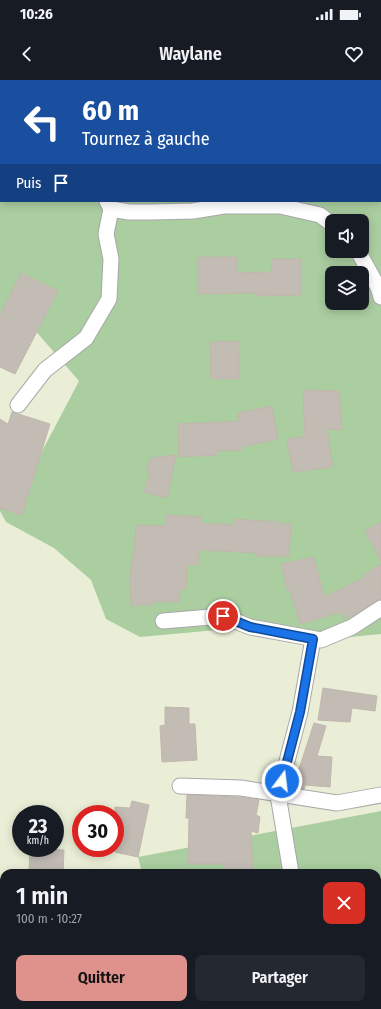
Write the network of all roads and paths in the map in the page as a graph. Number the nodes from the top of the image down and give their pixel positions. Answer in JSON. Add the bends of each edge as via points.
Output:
{"nodes":[{"id":1,"x":109,"y":205,"type":"edge"},
{"id":2,"x":325,"y":219,"type":"edge"},
{"id":3,"x":362,"y":258,"type":"edge"},
{"id":4,"x":381,"y":298,"type":"edge"},
{"id":5,"x":18,"y":405,"type":"dead end"},
{"id":6,"x":381,"y":608,"type":"edge"},
{"id":7,"x":163,"y":621,"type":"dead end"},
{"id":8,"x":313,"y":639,"type":"junction"},
{"id":9,"x":180,"y":786,"type":"dead end"},
{"id":10,"x":278,"y":795,"type":"junction"},
{"id":11,"x":381,"y":795,"type":"edge"},
{"id":12,"x":290,"y":869,"type":"edge"}],
"edges":[{"from":1,"to":2,"type":"street","via":[[129,212],[193,211],[224,206],[280,206],[320,215]]},
{"from":1,"to":5,"type":"street","via":[[106,234],[111,259],[109,299],[86,338],[44,370]]},
{"from":3,"to":4,"type":"street","via":[[378,287]]},
{"from":6,"to":8,"type":"street","via":[[352,627],[321,640]]},
{"from":7,"to":8,"type":"street","via":[[223,616],[250,627]]},
{"from":8,"to":10,"type":"street","via":[[300,712]]},
{"from":9,"to":10,"type":"street","via":[[241,788]]},
{"from":10,"to":11,"type":"street","via":[[337,803]]},
{"from":10,"to":12,"type":"street"}]}
